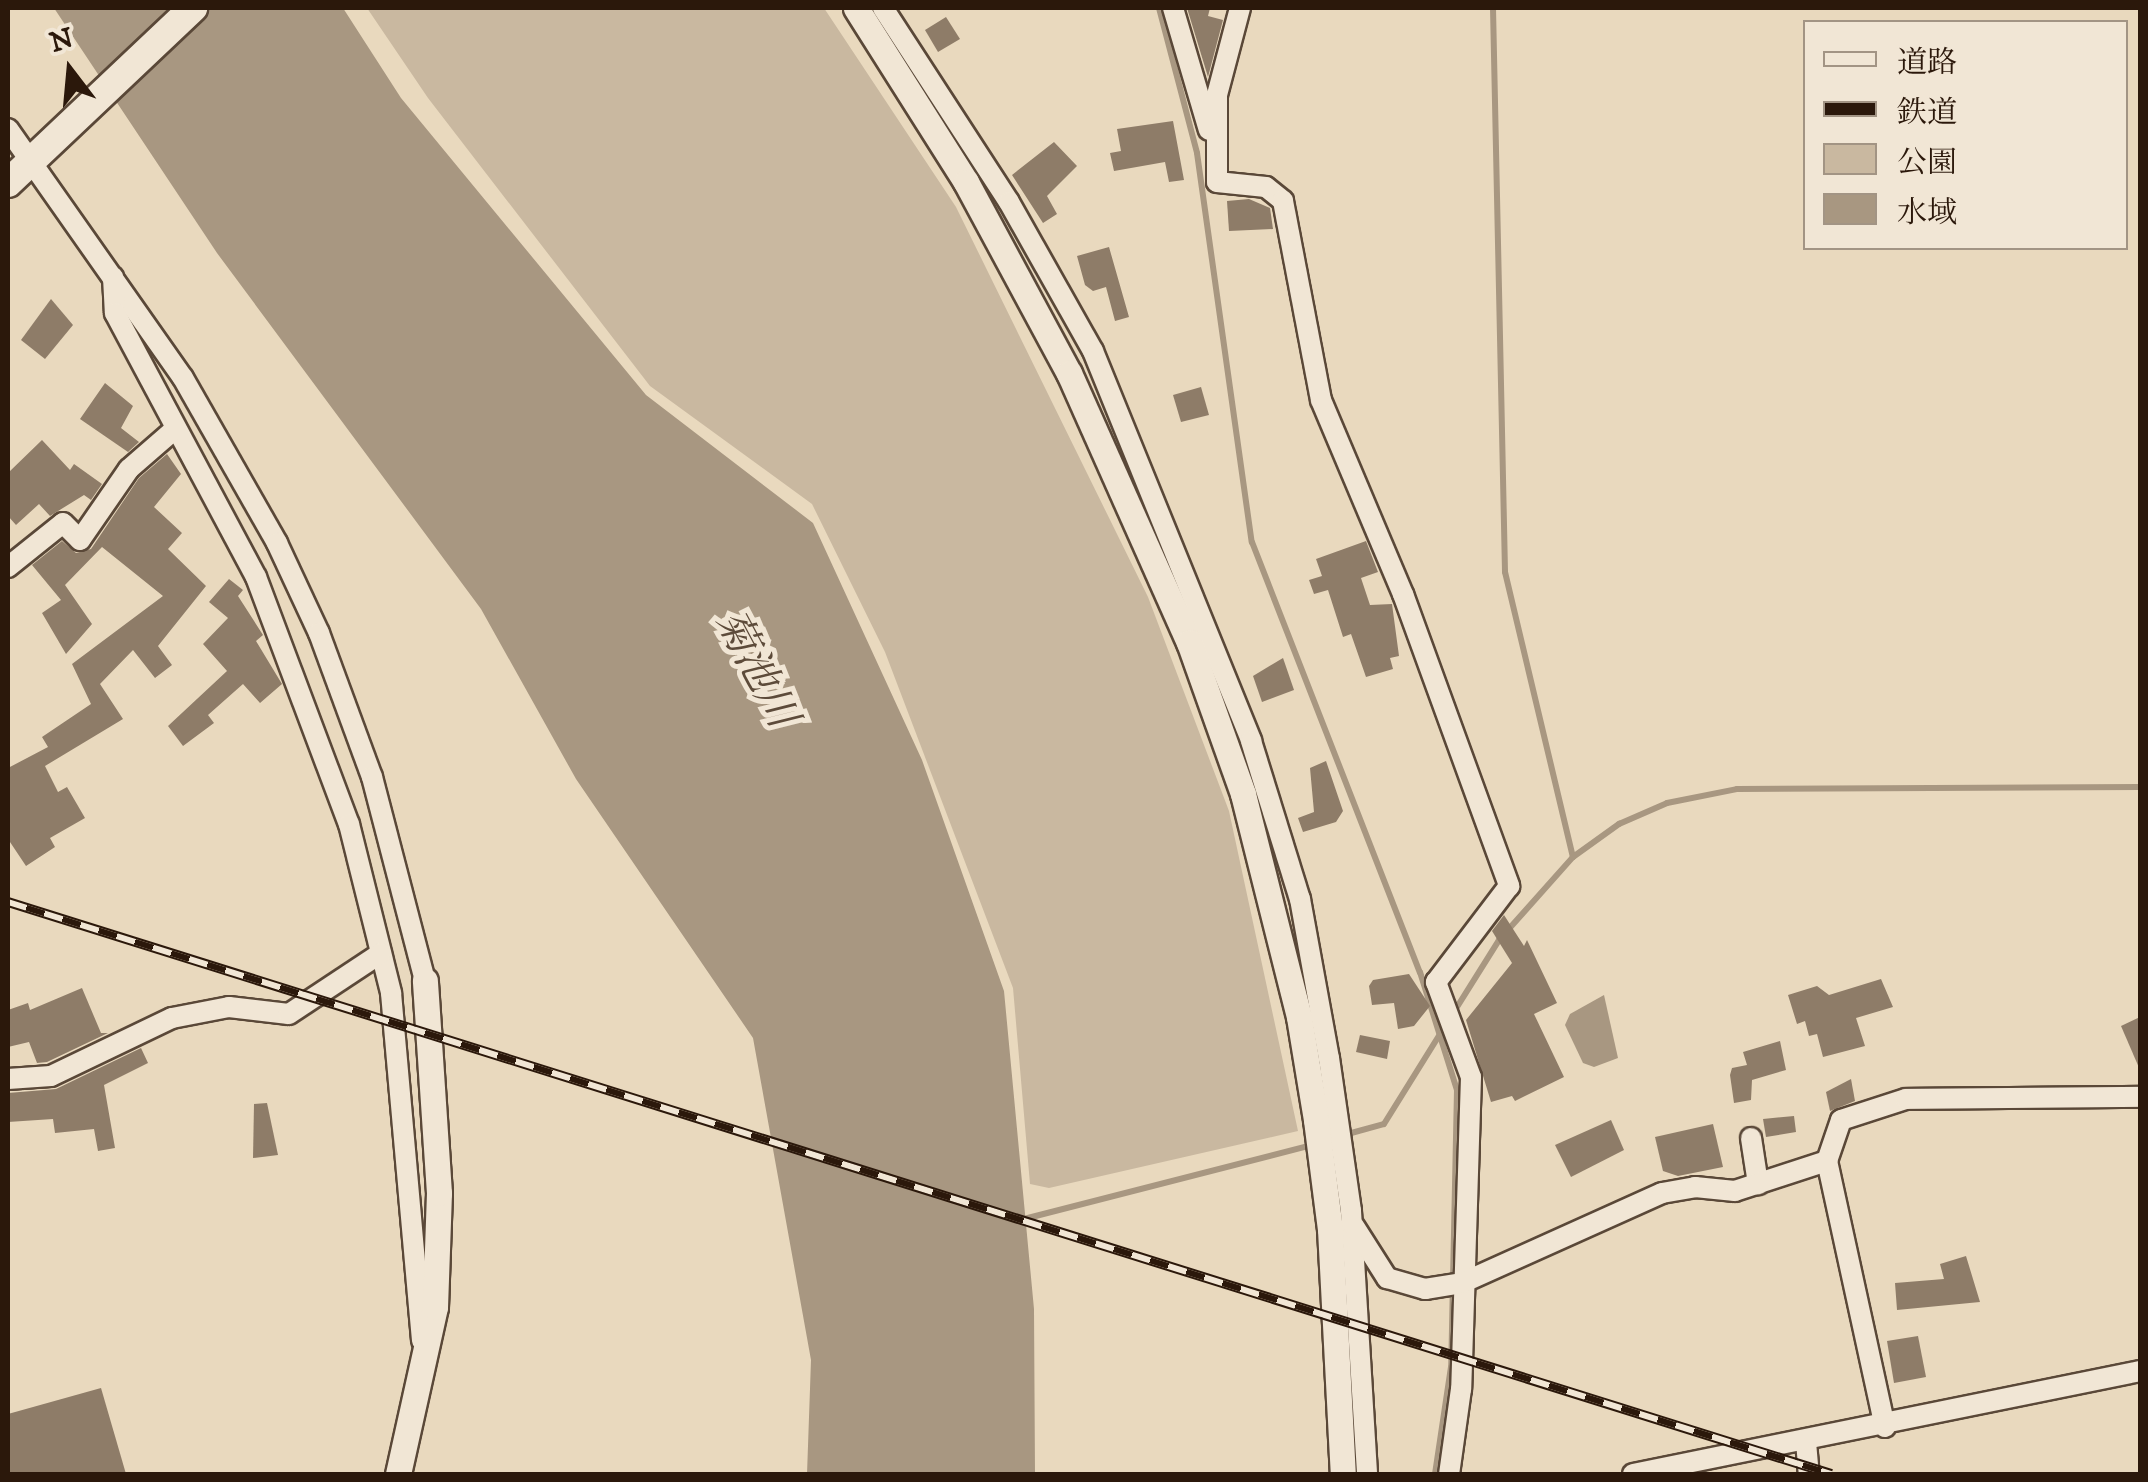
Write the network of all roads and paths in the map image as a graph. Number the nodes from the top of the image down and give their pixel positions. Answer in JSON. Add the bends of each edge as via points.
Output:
{"nodes":[{"id":1,"x":193,"y":8,"type":"edge"},
{"id":2,"x":856,"y":8,"type":"edge"},
{"id":3,"x":882,"y":8,"type":"edge"},
{"id":4,"x":1173,"y":8,"type":"edge"},
{"id":5,"x":1240,"y":8,"type":"edge"},
{"id":6,"x":8,"y":129,"type":"edge"},
{"id":7,"x":1213,"y":146,"type":"junction"},
{"id":8,"x":39,"y":154,"type":"junction"},
{"id":9,"x":8,"y":183,"type":"edge"},
{"id":10,"x":114,"y":277,"type":"junction"},
{"id":11,"x":174,"y":430,"type":"junction"},
{"id":12,"x":8,"y":568,"type":"edge"},
{"id":13,"x":381,"y":953,"type":"junction"},
{"id":14,"x":424,"y":980,"type":"joint"},
{"id":15,"x":8,"y":1079,"type":"edge"},
{"id":16,"x":2140,"y":1097,"type":"edge"},
{"id":17,"x":1751,"y":1138,"type":"dead end"},
{"id":18,"x":1827,"y":1162,"type":"junction"},
{"id":19,"x":1758,"y":1184,"type":"junction"},
{"id":20,"x":1352,"y":1223,"type":"junction"},
{"id":21,"x":1462,"y":1282,"type":"junction"},
{"id":22,"x":424,"y":1365,"type":"junction"},
{"id":23,"x":2140,"y":1371,"type":"edge"},
{"id":24,"x":1885,"y":1427,"type":"junction"},
{"id":25,"x":1806,"y":1442,"type":"junction"},
{"id":26,"x":398,"y":1474,"type":"edge"},
{"id":27,"x":1343,"y":1474,"type":"edge"},
{"id":28,"x":1367,"y":1474,"type":"edge"},
{"id":29,"x":1449,"y":1474,"type":"edge"},
{"id":30,"x":1633,"y":1474,"type":"edge"},
{"id":31,"x":1809,"y":1474,"type":"edge"}],
"edges":[{"from":1,"to":8,"type":"main road"},
{"from":2,"to":27,"type":"street","via":[[966,182],[1069,373],[1188,642],[1243,794],[1294,998],[1316,1120],[1330,1229]]},
{"from":3,"to":20,"type":"street","via":[[1008,202],[1093,351],[1206,620],[1300,899]]},
{"from":4,"to":7,"type":"street"},
{"from":5,"to":7,"type":"street","via":[[1217,94]]},
{"from":6,"to":8,"type":"street"},
{"from":7,"to":21,"type":"street","via":[[1217,182],[1266,187],[1284,201],[1321,400],[1402,594],[1509,886],[1436,982],[1471,1078]]},
{"from":8,"to":9,"type":"main road"},
{"from":8,"to":10,"type":"street"},
{"from":10,"to":11,"type":"street","via":[[114,313]]},
{"from":10,"to":14,"type":"street","via":[[250,491],[319,633],[372,777]]},
{"from":11,"to":12,"type":"street","via":[[129,469],[80,540],[63,523]]},
{"from":11,"to":13,"type":"street","via":[[256,577],[290,658],[332,770]]},
{"from":13,"to":15,"type":"street","via":[[289,1014],[229,1007],[172,1018],[50,1076]]},
{"from":13,"to":22,"type":"street","via":[[404,1094]]},
{"from":14,"to":22,"type":"street","via":[[439,1193],[436,1307]]},
{"from":16,"to":18,"type":"street","via":[[1906,1099],[1841,1120]]},
{"from":17,"to":19,"type":"street"},
{"from":18,"to":19,"type":"street"},
{"from":18,"to":24,"type":"street"},
{"from":19,"to":21,"type":"street","via":[[1662,1193]]},
{"from":20,"to":21,"type":"street","via":[[1387,1278],[1425,1289]]},
{"from":20,"to":28,"type":"street"},
{"from":21,"to":29,"type":"street","via":[[1461,1389]]},
{"from":22,"to":26,"type":"street"},
{"from":23,"to":24,"type":"street"},
{"from":24,"to":25,"type":"street"},
{"from":25,"to":30,"type":"street"},
{"from":25,"to":31,"type":"street"}]}
